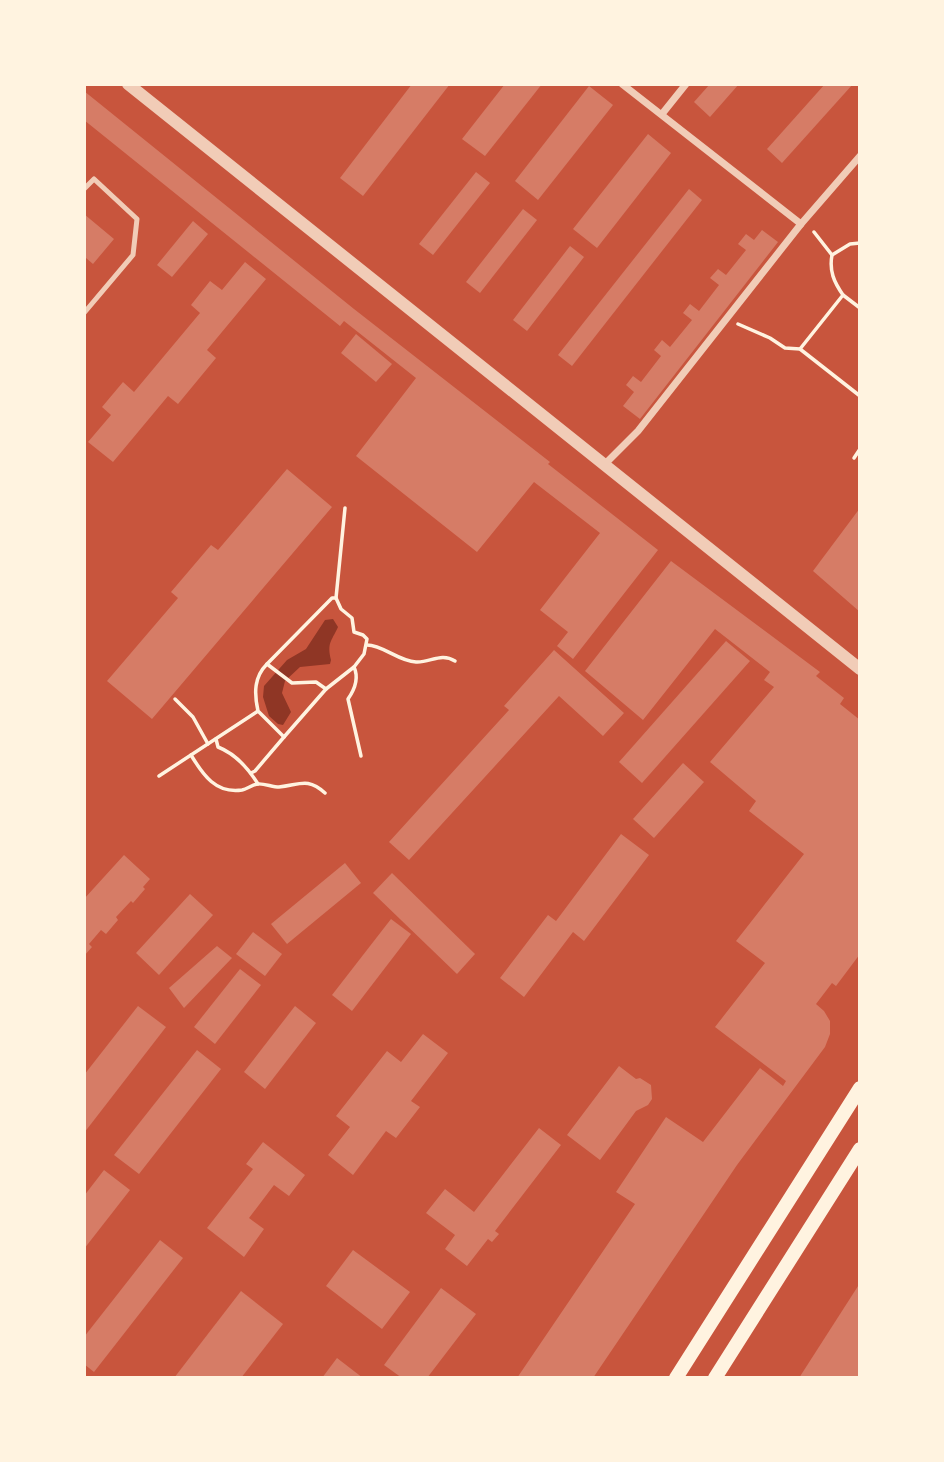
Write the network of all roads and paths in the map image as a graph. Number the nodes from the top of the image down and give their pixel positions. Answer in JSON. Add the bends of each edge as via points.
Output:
{"nodes":[{"id":1,"x":128,"y":84,"type":"edge"},
{"id":2,"x":622,"y":84,"type":"edge"},
{"id":3,"x":686,"y":84,"type":"edge"},
{"id":4,"x":662,"y":114,"type":"junction"},
{"id":5,"x":860,"y":156,"type":"edge"},
{"id":6,"x":84,"y":188,"type":"edge"},
{"id":7,"x":801,"y":224,"type":"junction"},
{"id":8,"x":860,"y":243,"type":"edge"},
{"id":9,"x":832,"y":255,"type":"junction"},
{"id":10,"x":843,"y":295,"type":"junction"},
{"id":11,"x":860,"y":308,"type":"edge"},
{"id":12,"x":84,"y":313,"type":"edge"},
{"id":13,"x":728,"y":317,"type":"junction"},
{"id":14,"x":800,"y":349,"type":"junction"},
{"id":15,"x":860,"y":385,"type":"edge"},
{"id":16,"x":855,"y":392,"type":"junction"},
{"id":17,"x":860,"y":396,"type":"edge"},
{"id":18,"x":860,"y":449,"type":"edge"},
{"id":19,"x":853,"y":458,"type":"dead end"},
{"id":20,"x":605,"y":464,"type":"junction"},
{"id":21,"x":345,"y":508,"type":"dead end"},
{"id":22,"x":336,"y":598,"type":"junction"},
{"id":23,"x":367,"y":645,"type":"junction"},
{"id":24,"x":455,"y":661,"type":"dead end"},
{"id":25,"x":267,"y":664,"type":"junction"},
{"id":26,"x":354,"y":667,"type":"junction"},
{"id":27,"x":860,"y":669,"type":"edge"},
{"id":28,"x":326,"y":689,"type":"junction"},
{"id":29,"x":175,"y":699,"type":"dead end"},
{"id":30,"x":258,"y":711,"type":"junction"},
{"id":31,"x":285,"y":737,"type":"junction"},
{"id":32,"x":216,"y":738,"type":"junction"},
{"id":33,"x":208,"y":744,"type":"junction"},
{"id":34,"x":191,"y":755,"type":"junction"},
{"id":35,"x":361,"y":756,"type":"dead end"},
{"id":36,"x":251,"y":773,"type":"junction"},
{"id":37,"x":159,"y":776,"type":"dead end"},
{"id":38,"x":258,"y":784,"type":"junction"},
{"id":39,"x":325,"y":793,"type":"dead end"},
{"id":40,"x":860,"y":1088,"type":"edge"},
{"id":41,"x":860,"y":1149,"type":"edge"},
{"id":42,"x":676,"y":1378,"type":"edge"},
{"id":43,"x":715,"y":1378,"type":"edge"}],
"edges":[{"from":1,"to":20,"type":"street"},
{"from":2,"to":4,"type":"street"},
{"from":3,"to":4,"type":"street"},
{"from":4,"to":7,"type":"street"},
{"from":5,"to":7,"type":"street"},
{"from":6,"to":12,"type":"lane","via":[[94,178],[137,219],[133,255]]},
{"from":7,"to":9,"type":"path","via":[[814,232]]},
{"from":7,"to":13,"type":"street"},
{"from":8,"to":9,"type":"path"},
{"from":9,"to":10,"type":"path","via":[[830,266]]},
{"from":10,"to":11,"type":"path"},
{"from":10,"to":14,"type":"path"},
{"from":13,"to":14,"type":"path","via":[[785,348]]},
{"from":13,"to":20,"type":"street"},
{"from":14,"to":16,"type":"path"},
{"from":15,"to":16,"type":"path"},
{"from":16,"to":17,"type":"path"},
{"from":18,"to":19,"type":"path"},
{"from":20,"to":27,"type":"street"},
{"from":21,"to":22,"type":"path"},
{"from":22,"to":23,"type":"path","via":[[352,618],[354,632],[363,635]]},
{"from":22,"to":25,"type":"path"},
{"from":23,"to":24,"type":"path","via":[[414,662],[443,657]]},
{"from":23,"to":26,"type":"path"},
{"from":25,"to":28,"type":"path","via":[[292,683],[316,682]]},
{"from":25,"to":30,"type":"path","via":[[258,676]]},
{"from":26,"to":28,"type":"path"},
{"from":26,"to":35,"type":"path","via":[[356,683],[348,699]]},
{"from":28,"to":31,"type":"path"},
{"from":29,"to":33,"type":"path","via":[[193,717]]},
{"from":30,"to":31,"type":"path"},
{"from":30,"to":32,"type":"path"},
{"from":31,"to":36,"type":"path"},
{"from":32,"to":33,"type":"path"},
{"from":32,"to":36,"type":"path","via":[[219,747]]},
{"from":33,"to":34,"type":"path"},
{"from":34,"to":37,"type":"path"},
{"from":34,"to":38,"type":"path","via":[[219,787],[243,790]]},
{"from":36,"to":38,"type":"path"},
{"from":38,"to":39,"type":"path","via":[[313,783]]},
{"from":40,"to":42,"type":"main road"},
{"from":41,"to":43,"type":"main road"}]}
